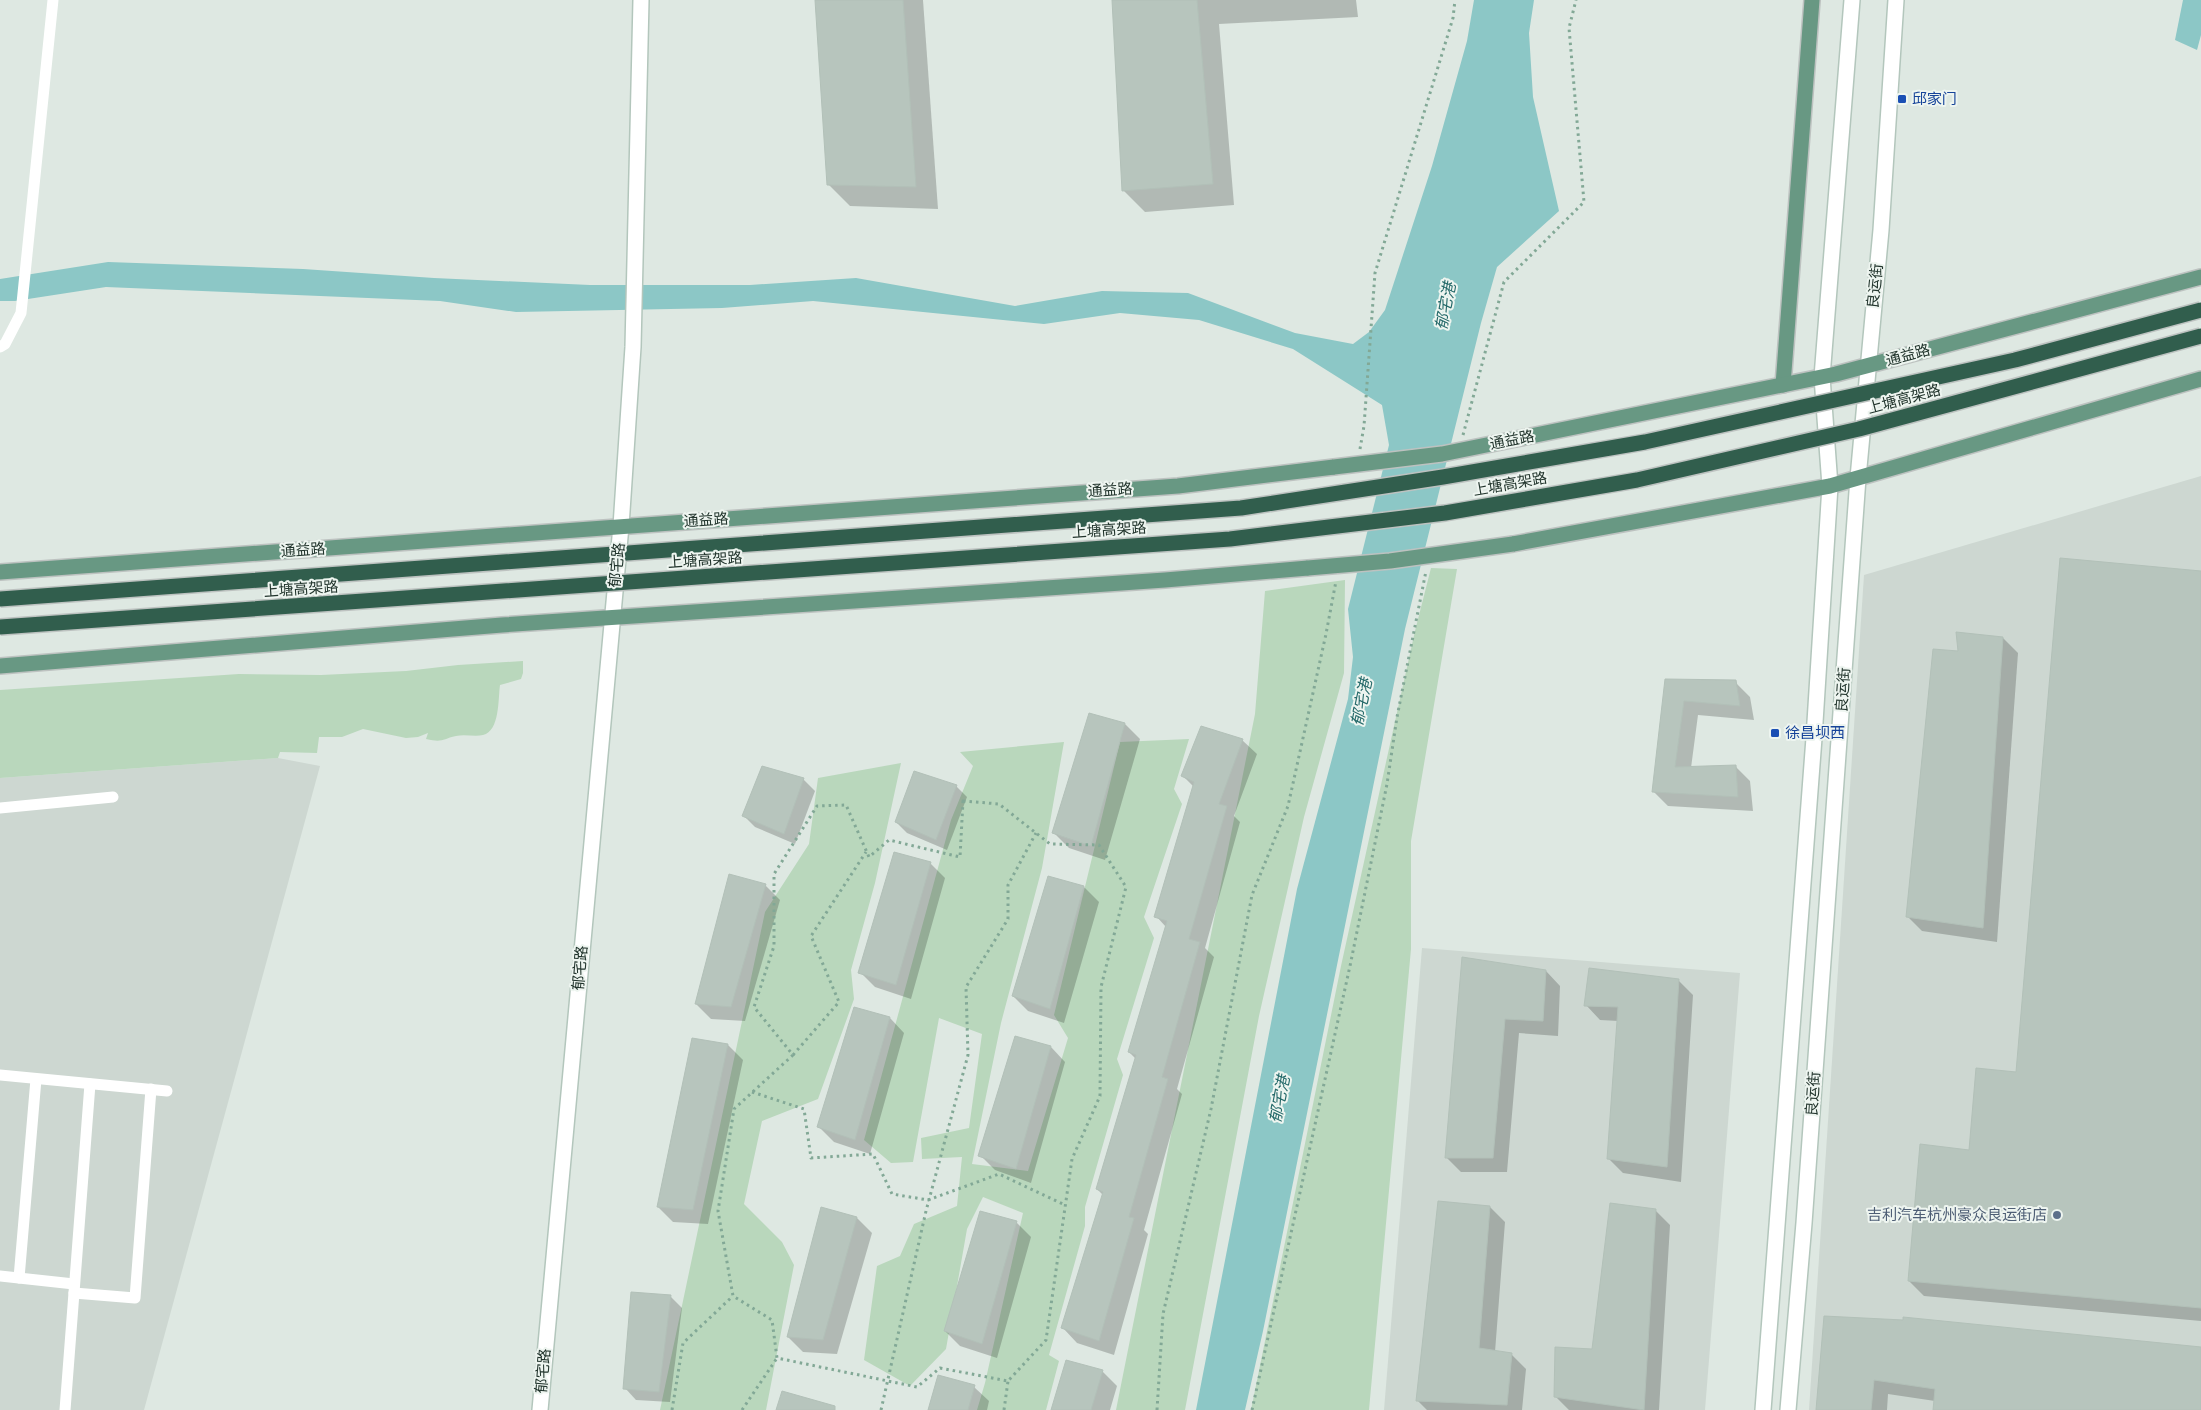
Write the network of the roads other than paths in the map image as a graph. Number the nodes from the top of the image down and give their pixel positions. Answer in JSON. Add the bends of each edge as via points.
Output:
{"nodes":[{"id":1,"x":53,"y":0,"type":"edge"},
{"id":2,"x":641,"y":0,"type":"edge"},
{"id":3,"x":1812,"y":0,"type":"edge"},
{"id":4,"x":1852,"y":0,"type":"edge"},
{"id":5,"x":1896,"y":0,"type":"edge"},
{"id":6,"x":2201,"y":278,"type":"edge"},
{"id":7,"x":2201,"y":310,"type":"edge"},
{"id":8,"x":2201,"y":336,"type":"edge"},
{"id":9,"x":0,"y":348,"type":"edge"},
{"id":10,"x":1867,"y":366,"type":"junction"},
{"id":11,"x":1822,"y":377,"type":"junction"},
{"id":12,"x":2201,"y":379,"type":"edge"},
{"id":13,"x":1783,"y":385,"type":"junction"},
{"id":14,"x":1858,"y":478,"type":"junction"},
{"id":15,"x":1830,"y":486,"type":"junction"},
{"id":16,"x":621,"y":526,"type":"junction"},
{"id":17,"x":0,"y":572,"type":"edge"},
{"id":18,"x":0,"y":599,"type":"edge"},
{"id":19,"x":612,"y":618,"type":"junction"},
{"id":20,"x":0,"y":628,"type":"edge"},
{"id":21,"x":0,"y":666,"type":"edge"},
{"id":22,"x":113,"y":797,"type":"dead end"},
{"id":23,"x":0,"y":808,"type":"edge"},
{"id":24,"x":0,"y":1076,"type":"edge"},
{"id":25,"x":36,"y":1079,"type":"junction"},
{"id":26,"x":90,"y":1084,"type":"junction"},
{"id":27,"x":151,"y":1089,"type":"junction"},
{"id":28,"x":167,"y":1090,"type":"dead end"},
{"id":29,"x":0,"y":1276,"type":"edge"},
{"id":30,"x":18,"y":1278,"type":"junction"},
{"id":31,"x":74,"y":1288,"type":"junction"},
{"id":32,"x":65,"y":1410,"type":"edge"},
{"id":33,"x":540,"y":1410,"type":"edge"},
{"id":34,"x":1763,"y":1410,"type":"edge"},
{"id":35,"x":1788,"y":1410,"type":"edge"}],
"edges":[{"from":1,"to":9,"type":"lane","via":[[22,313]]},
{"from":2,"to":16,"type":"main road","name":"郁宅路","via":[[632,346]]},
{"from":3,"to":13,"type":"main road"},
{"from":4,"to":11,"type":"main road","name":"良运街"},
{"from":5,"to":10,"type":"main road","name":"良运街","via":[[1881,230]]},
{"from":6,"to":10,"type":"main road","name":"通益路"},
{"from":7,"to":18,"type":"highway","name":"上塘高架路","bridge":true,"via":[[2015,360],[1645,442],[1443,478],[1242,508]]},
{"from":8,"to":20,"type":"highway","name":"上塘高架路","bridge":true,"via":[[1859,429],[1637,480],[1445,513],[1230,539]]},
{"from":10,"to":11,"type":"main road","name":"通益路"},
{"from":10,"to":14,"type":"main road","name":"良运街"},
{"from":11,"to":13,"type":"main road","name":"通益路"},
{"from":11,"to":15,"type":"main road","name":"良运街"},
{"from":12,"to":14,"type":"main road"},
{"from":13,"to":16,"type":"main road","name":"通益路","bridge":true,"via":[[1442,454],[1178,486]]},
{"from":14,"to":15,"type":"main road"},
{"from":14,"to":35,"type":"main road","name":"良运街"},
{"from":15,"to":19,"type":"main road","bridge":true,"via":[[1513,544],[1390,561]]},
{"from":15,"to":34,"type":"main road","name":"良运街"},
{"from":16,"to":17,"type":"main road","name":"通益路"},
{"from":16,"to":19,"type":"main road","name":"郁宅路"},
{"from":19,"to":21,"type":"main road"},
{"from":19,"to":33,"type":"main road","name":"郁宅路"},
{"from":22,"to":23,"type":"lane"},
{"from":24,"to":25,"type":"lane"},
{"from":25,"to":26,"type":"lane"},
{"from":25,"to":30,"type":"lane"},
{"from":26,"to":27,"type":"lane"},
{"from":26,"to":31,"type":"lane"},
{"from":27,"to":28,"type":"lane"},
{"from":27,"to":31,"type":"lane","via":[[135,1298]]},
{"from":29,"to":30,"type":"lane"},
{"from":30,"to":31,"type":"lane"},
{"from":31,"to":32,"type":"lane"}]}
